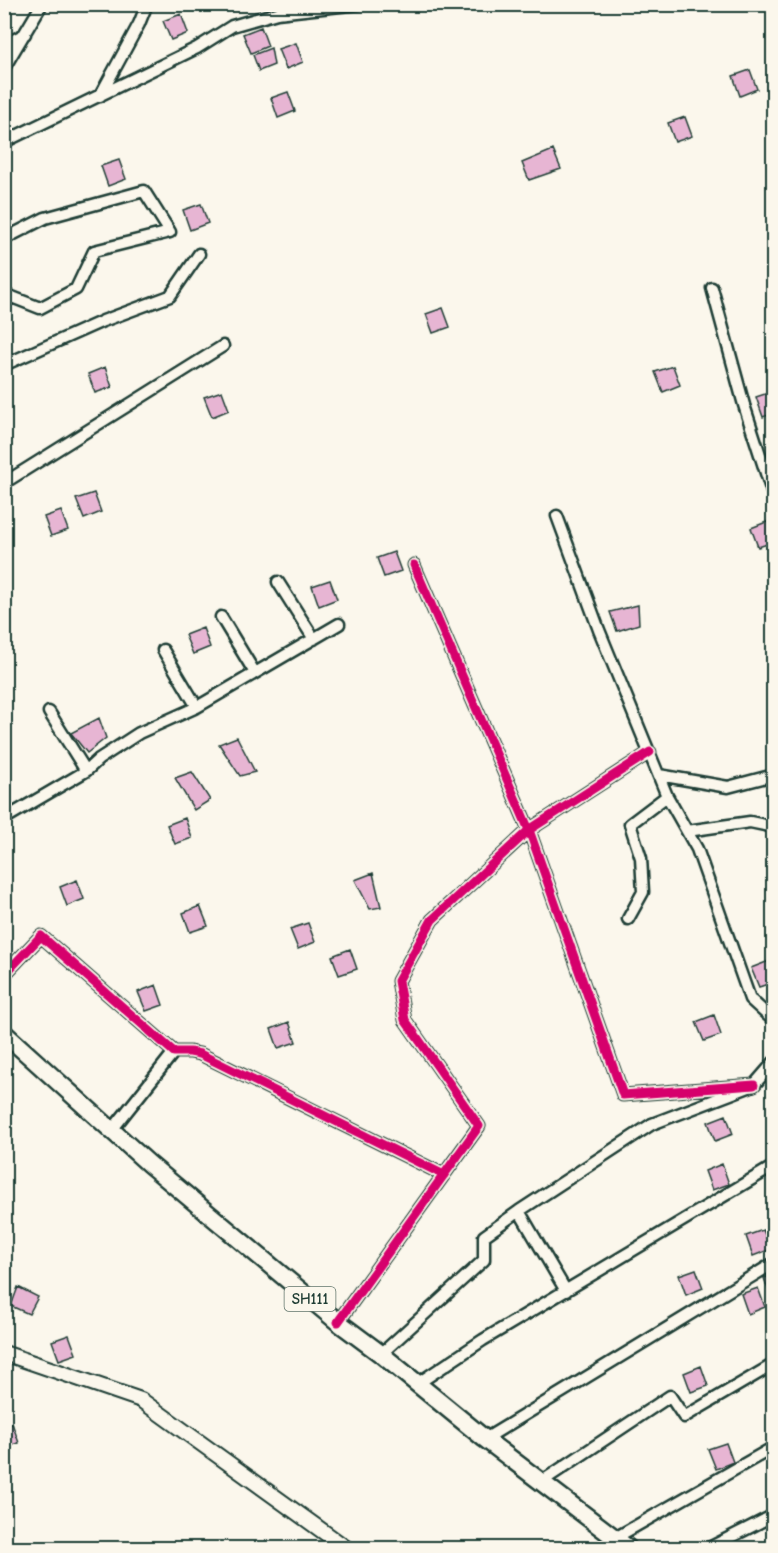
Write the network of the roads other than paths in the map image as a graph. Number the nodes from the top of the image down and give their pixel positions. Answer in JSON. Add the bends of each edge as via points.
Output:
{"nodes":[{"id":1,"x":42,"y":4,"type":"edge"},
{"id":2,"x":147,"y":4,"type":"edge"},
{"id":3,"x":358,"y":4,"type":"edge"},
{"id":4,"x":25,"y":34,"type":"junction"},
{"id":5,"x":4,"y":45,"type":"edge"},
{"id":6,"x":4,"y":68,"type":"edge"},
{"id":7,"x":100,"y":96,"type":"junction"},
{"id":8,"x":4,"y":142,"type":"edge"},
{"id":9,"x":4,"y":239,"type":"edge"},
{"id":10,"x":199,"y":254,"type":"dead end"},
{"id":11,"x":712,"y":288,"type":"dead end"},
{"id":12,"x":4,"y":300,"type":"edge"},
{"id":13,"x":223,"y":346,"type":"dead end"},
{"id":14,"x":4,"y":365,"type":"edge"},
{"id":15,"x":4,"y":483,"type":"edge"},
{"id":16,"x":774,"y":498,"type":"edge"},
{"id":17,"x":557,"y":516,"type":"dead end"},
{"id":18,"x":414,"y":565,"type":"dead end"},
{"id":19,"x":278,"y":582,"type":"dead end"},
{"id":20,"x":221,"y":617,"type":"dead end"},
{"id":21,"x":339,"y":624,"type":"dead end"},
{"id":22,"x":314,"y":639,"type":"junction"},
{"id":23,"x":163,"y":650,"type":"dead end"},
{"id":24,"x":255,"y":673,"type":"junction"},
{"id":25,"x":197,"y":707,"type":"junction"},
{"id":26,"x":49,"y":712,"type":"dead end"},
{"id":27,"x":650,"y":752,"type":"junction"},
{"id":28,"x":86,"y":771,"type":"junction"},
{"id":29,"x":659,"y":775,"type":"junction"},
{"id":30,"x":774,"y":775,"type":"edge"},
{"id":31,"x":668,"y":796,"type":"junction"},
{"id":32,"x":4,"y":819,"type":"edge"},
{"id":33,"x":774,"y":827,"type":"edge"},
{"id":34,"x":529,"y":830,"type":"junction"},
{"id":35,"x":687,"y":831,"type":"junction"},
{"id":36,"x":628,"y":919,"type":"dead end"},
{"id":37,"x":4,"y":975,"type":"edge"},
{"id":38,"x":774,"y":1021,"type":"edge"},
{"id":39,"x":4,"y":1033,"type":"edge"},
{"id":40,"x":174,"y":1052,"type":"junction"},
{"id":41,"x":774,"y":1062,"type":"edge"},
{"id":42,"x":754,"y":1085,"type":"junction"},
{"id":43,"x":112,"y":1130,"type":"junction"},
{"id":44,"x":774,"y":1166,"type":"edge"},
{"id":45,"x":444,"y":1175,"type":"junction"},
{"id":46,"x":519,"y":1211,"type":"junction"},
{"id":47,"x":774,"y":1263,"type":"edge"},
{"id":48,"x":566,"y":1291,"type":"junction"},
{"id":49,"x":338,"y":1322,"type":"junction"},
{"id":50,"x":4,"y":1353,"type":"edge"},
{"id":51,"x":381,"y":1354,"type":"junction"},
{"id":52,"x":774,"y":1364,"type":"edge"},
{"id":53,"x":417,"y":1384,"type":"junction"},
{"id":54,"x":485,"y":1439,"type":"junction"},
{"id":55,"x":774,"y":1448,"type":"edge"},
{"id":56,"x":541,"y":1482,"type":"junction"},
{"id":57,"x":774,"y":1515,"type":"edge"},
{"id":58,"x":622,"y":1543,"type":"edge"},
{"id":59,"x":346,"y":1548,"type":"edge"},
{"id":60,"x":709,"y":1548,"type":"edge"}],
"edges":[{"from":1,"to":4,"type":"street"},
{"from":2,"to":7,"type":"street"},
{"from":3,"to":7,"type":"street","via":[[277,13],[232,26],[197,48]]},
{"from":4,"to":5,"type":"street"},
{"from":4,"to":6,"type":"street"},
{"from":7,"to":8,"type":"street"},
{"from":9,"to":12,"type":"street","via":[[45,218],[144,192],[170,232],[94,252],[76,290],[40,308],[12,297]]},
{"from":10,"to":14,"type":"street","via":[[170,296]]},
{"from":11,"to":16,"type":"street"},
{"from":13,"to":15,"type":"street"},
{"from":17,"to":27,"type":"street"},
{"from":18,"to":34,"type":"street"},
{"from":19,"to":22,"type":"street"},
{"from":20,"to":24,"type":"street"},
{"from":21,"to":22,"type":"street"},
{"from":22,"to":24,"type":"street"},
{"from":23,"to":25,"type":"street"},
{"from":24,"to":25,"type":"street"},
{"from":25,"to":28,"type":"street","via":[[139,733]]},
{"from":26,"to":28,"type":"street"},
{"from":27,"to":29,"type":"street"},
{"from":27,"to":34,"type":"street"},
{"from":28,"to":32,"type":"street"},
{"from":29,"to":30,"type":"street","via":[[728,787]]},
{"from":29,"to":31,"type":"street"},
{"from":31,"to":35,"type":"street"},
{"from":31,"to":36,"type":"street","via":[[630,824],[641,858],[643,892]]},
{"from":33,"to":35,"type":"street","via":[[750,822]]},
{"from":34,"to":42,"type":"street","via":[[623,1095]]},
{"from":34,"to":45,"type":"street","via":[[432,920],[398,981],[405,1020],[479,1126]]},
{"from":35,"to":38,"type":"street","via":[[697,849],[750,999]]},
{"from":37,"to":40,"type":"street","via":[[41,936]]},
{"from":39,"to":43,"type":"main road","number":"SH111"},
{"from":40,"to":43,"type":"street"},
{"from":40,"to":45,"type":"street","via":[[200,1054]]},
{"from":41,"to":42,"type":"street"},
{"from":42,"to":46,"type":"street","via":[[652,1124]]},
{"from":43,"to":49,"type":"main road","number":"SH111"},
{"from":44,"to":48,"type":"street"},
{"from":45,"to":49,"type":"street"},
{"from":46,"to":48,"type":"street"},
{"from":46,"to":51,"type":"street","via":[[484,1236],[484,1260]]},
{"from":47,"to":54,"type":"street"},
{"from":48,"to":53,"type":"street"},
{"from":49,"to":51,"type":"main road","number":"SH111"},
{"from":50,"to":59,"type":"street","via":[[141,1400]]},
{"from":51,"to":53,"type":"main road","number":"SH111"},
{"from":52,"to":56,"type":"street","via":[[684,1417],[670,1396]]},
{"from":53,"to":54,"type":"main road","number":"SH111"},
{"from":54,"to":56,"type":"main road","number":"SH111"},
{"from":55,"to":58,"type":"street"},
{"from":56,"to":58,"type":"main road","number":"SH111"},
{"from":57,"to":60,"type":"street"}]}
